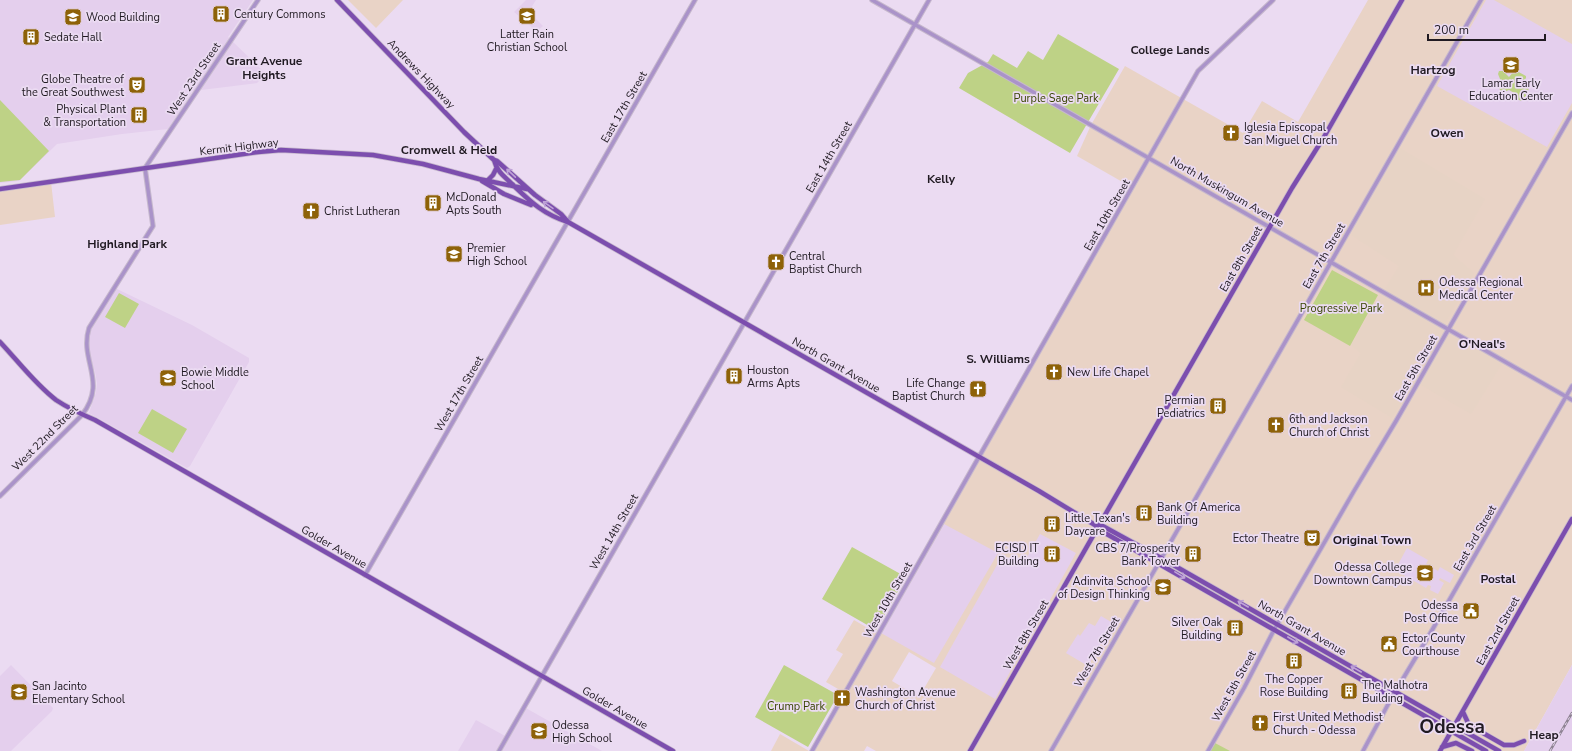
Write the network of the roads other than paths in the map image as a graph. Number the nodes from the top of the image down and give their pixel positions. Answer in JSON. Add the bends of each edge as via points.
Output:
{"nodes":[{"id":1,"x":258,"y":0,"type":"edge"},
{"id":2,"x":337,"y":0,"type":"edge"},
{"id":3,"x":695,"y":0,"type":"edge"},
{"id":4,"x":872,"y":0,"type":"edge"},
{"id":5,"x":929,"y":0,"type":"edge"},
{"id":6,"x":1273,"y":0,"type":"edge"},
{"id":7,"x":1402,"y":0,"type":"edge"},
{"id":8,"x":1481,"y":0,"type":"edge"},
{"id":9,"x":915,"y":25,"type":"junction"},
{"id":10,"x":1572,"y":113,"type":"edge"},
{"id":11,"x":1150,"y":158,"type":"junction"},
{"id":12,"x":494,"y":160,"type":"junction"},
{"id":13,"x":145,"y":168,"type":"junction"},
{"id":14,"x":496,"y":169,"type":"junction"},
{"id":15,"x":479,"y":179,"type":"junction"},
{"id":16,"x":487,"y":181,"type":"junction"},
{"id":17,"x":514,"y":185,"type":"junction"},
{"id":18,"x":0,"y":189,"type":"edge"},
{"id":19,"x":527,"y":189,"type":"junction"},
{"id":20,"x":536,"y":206,"type":"junction"},
{"id":21,"x":568,"y":222,"type":"junction"},
{"id":22,"x":1270,"y":227,"type":"junction"},
{"id":23,"x":1331,"y":262,"type":"junction"},
{"id":24,"x":745,"y":323,"type":"junction"},
{"id":25,"x":1449,"y":329,"type":"junction"},
{"id":26,"x":0,"y":342,"type":"edge"},
{"id":27,"x":1572,"y":386,"type":"edge"},
{"id":28,"x":1566,"y":397,"type":"junction"},
{"id":29,"x":1572,"y":400,"type":"edge"},
{"id":30,"x":82,"y":415,"type":"junction"},
{"id":31,"x":980,"y":457,"type":"junction"},
{"id":32,"x":0,"y":496,"type":"edge"},
{"id":33,"x":1572,"y":519,"type":"edge"},
{"id":34,"x":1098,"y":526,"type":"junction"},
{"id":35,"x":1161,"y":558,"type":"junction"},
{"id":36,"x":1158,"y":562,"type":"junction"},
{"id":37,"x":366,"y":575,"type":"junction"},
{"id":38,"x":1278,"y":624,"type":"junction"},
{"id":39,"x":1274,"y":630,"type":"junction"},
{"id":40,"x":542,"y":676,"type":"junction"},
{"id":41,"x":1396,"y":692,"type":"junction"},
{"id":42,"x":1392,"y":697,"type":"junction"},
{"id":43,"x":1463,"y":712,"type":"junction"},
{"id":44,"x":1455,"y":726,"type":"junction"},
{"id":45,"x":1451,"y":731,"type":"junction"},
{"id":46,"x":1524,"y":741,"type":"dead end"},
{"id":47,"x":1441,"y":749,"type":"edge"},
{"id":48,"x":499,"y":751,"type":"edge"},
{"id":49,"x":673,"y":751,"type":"edge"},
{"id":50,"x":812,"y":751,"type":"edge"},
{"id":51,"x":970,"y":751,"type":"edge"},
{"id":52,"x":1051,"y":751,"type":"edge"},
{"id":53,"x":1208,"y":751,"type":"edge"},
{"id":54,"x":1363,"y":751,"type":"edge"},
{"id":55,"x":1472,"y":751,"type":"edge"},
{"id":56,"x":1486,"y":751,"type":"edge"},
{"id":57,"x":1499,"y":751,"type":"edge"}],
"edges":[{"from":1,"to":13,"type":"street","name":"West 23rd Street"},
{"from":2,"to":12,"type":"main road","name":"Andrews Highway"},
{"from":3,"to":21,"type":"street","name":"East 17th Street"},
{"from":4,"to":9,"type":"street","name":"North Muskingum Avenue"},
{"from":5,"to":9,"type":"street","name":"East 14th Street"},
{"from":6,"to":11,"type":"street","name":"East 10th Street","via":[[1198,71]]},
{"from":7,"to":22,"type":"main road","name":"East 8th Street"},
{"from":8,"to":23,"type":"street","name":"East 7th Street"},
{"from":9,"to":11,"type":"street","name":"North Muskingum Avenue"},
{"from":9,"to":24,"type":"street","name":"East 14th Street"},
{"from":10,"to":25,"type":"street","name":"East 5th Street"},
{"from":11,"to":22,"type":"street","name":"North Muskingum Avenue"},
{"from":11,"to":31,"type":"street","name":"East 10th Street"},
{"from":12,"to":14,"type":"main road"},
{"from":19,"to":12,"type":"main road","name":"Andrews Highway","one_way":true},
{"from":13,"to":15,"type":"main road","name":"Kermit Highway","via":[[281,150],[380,156]]},
{"from":13,"to":18,"type":"main road","name":"Kermit Highway"},
{"from":13,"to":30,"type":"street","name":"West 22nd Street","via":[[153,226],[89,328],[86,349],[94,386],[90,402]]},
{"from":14,"to":16,"type":"main road"},
{"from":14,"to":17,"type":"main road"},
{"from":15,"to":16,"type":"main road","name":"Kermit Highway"},
{"from":15,"to":20,"type":"main road","name":"Kermit Highway","via":[[504,194]]},
{"from":16,"to":17,"type":"main road","name":"Kermit Highway"},
{"from":17,"to":19,"type":"main road","name":"Kermit Highway"},
{"from":17,"to":20,"type":"main road"},
{"from":21,"to":19,"type":"main road","name":"North Grant Avenue","one_way":true},
{"from":20,"to":21,"type":"main road","name":"North Grant Avenue","via":[[553,217]]},
{"from":21,"to":24,"type":"main road","name":"North Grant Avenue"},
{"from":21,"to":37,"type":"street","name":"West 17th Street"},
{"from":22,"to":23,"type":"street","name":"North Muskingum Avenue"},
{"from":22,"to":34,"type":"main road","name":"East 8th Street"},
{"from":23,"to":25,"type":"street","name":"North Muskingum Avenue"},
{"from":23,"to":35,"type":"street","name":"East 7th Street"},
{"from":24,"to":31,"type":"main road","name":"North Grant Avenue"},
{"from":24,"to":40,"type":"street","name":"West 14th Street"},
{"from":25,"to":28,"type":"street","name":"North Muskingum Avenue"},
{"from":25,"to":38,"type":"street","name":"East 5th Street"},
{"from":26,"to":30,"type":"main road","name":"Golder Avenue","via":[[48,393]]},
{"from":27,"to":28,"type":"street","name":"East 3rd Street"},
{"from":28,"to":29,"type":"street","name":"North Muskingum Avenue"},
{"from":28,"to":41,"type":"street","name":"East 3rd Street"},
{"from":30,"to":32,"type":"street","name":"West 22nd Street"},
{"from":30,"to":37,"type":"main road","name":"Golder Avenue"},
{"from":31,"to":34,"type":"main road","name":"North Grant Avenue"},
{"from":31,"to":50,"type":"street","name":"West 10th Street"},
{"from":33,"to":43,"type":"main road","name":"East 2nd Street"},
{"from":34,"to":35,"type":"main road","name":"North Grant Avenue"},
{"from":34,"to":36,"type":"main road","name":"North Grant Avenue"},
{"from":34,"to":51,"type":"main road","name":"West 8th Street"},
{"from":35,"to":36,"type":"street","name":"East 7th Street"},
{"from":38,"to":35,"type":"main road","name":"North Grant Avenue","one_way":true},
{"from":36,"to":39,"type":"main road","name":"North Grant Avenue","one_way":true},
{"from":36,"to":52,"type":"street","name":"West 7th Street"},
{"from":37,"to":40,"type":"main road","name":"Golder Avenue"},
{"from":38,"to":39,"type":"street","name":"East 5th Street"},
{"from":41,"to":38,"type":"main road","name":"North Grant Avenue","one_way":true},
{"from":39,"to":42,"type":"main road","name":"North Grant Avenue","one_way":true},
{"from":39,"to":53,"type":"street","name":"West 5th Street"},
{"from":40,"to":48,"type":"street","name":"West 14th Street"},
{"from":40,"to":49,"type":"main road","name":"Golder Avenue"},
{"from":41,"to":42,"type":"street","name":"East 3rd Street"},
{"from":41,"to":44,"type":"main road","name":"North Grant Avenue"},
{"from":42,"to":45,"type":"main road","name":"North Grant Avenue"},
{"from":42,"to":54,"type":"street","name":"East 3rd Street"},
{"from":43,"to":44,"type":"main road","name":"East 2nd Street"},
{"from":43,"to":46,"type":"main road","via":[[1469,725],[1501,744],[1511,746]]},
{"from":44,"to":45,"type":"main road","name":"East 2nd Street"},
{"from":44,"to":57,"type":"main road","name":"North Grant Avenue"},
{"from":45,"to":47,"type":"main road","name":"East 2nd Street"},
{"from":45,"to":56,"type":"main road","name":"North Grant Avenue"},
{"from":47,"to":55,"type":"main road","via":[[1456,743]]}]}
